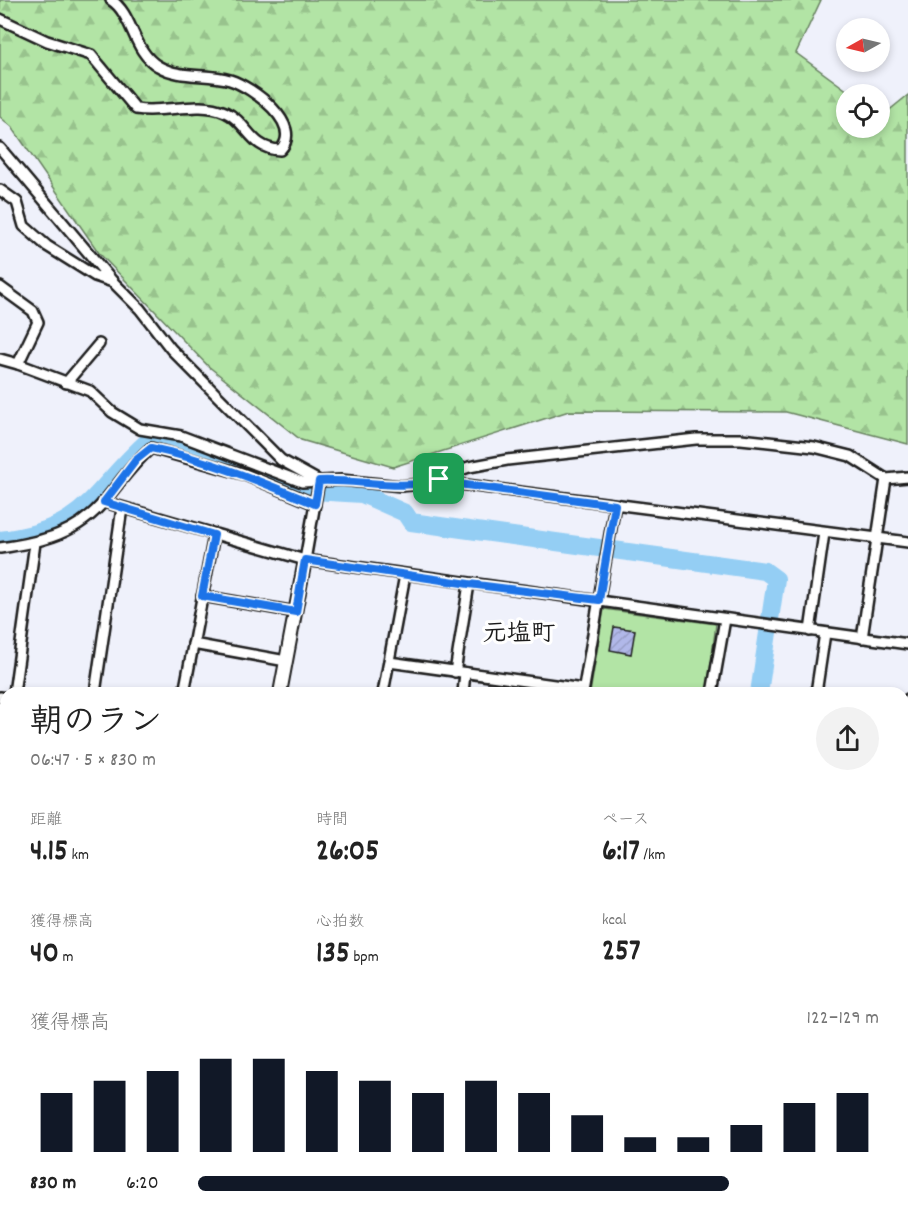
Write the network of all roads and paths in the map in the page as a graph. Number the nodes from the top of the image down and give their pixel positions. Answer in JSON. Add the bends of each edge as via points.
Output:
{"nodes":[{"id":1,"x":111,"y":0,"type":"edge"},
{"id":2,"x":0,"y":19,"type":"edge"},
{"id":3,"x":0,"y":148,"type":"edge"},
{"id":4,"x":0,"y":190,"type":"edge"},
{"id":5,"x":113,"y":282,"type":"junction"},
{"id":6,"x":0,"y":287,"type":"edge"},
{"id":7,"x":99,"y":344,"type":"dead end"},
{"id":8,"x":0,"y":359,"type":"edge"},
{"id":9,"x":18,"y":364,"type":"junction"},
{"id":10,"x":66,"y":383,"type":"junction"},
{"id":11,"x":908,"y":477,"type":"edge"},
{"id":12,"x":439,"y":479,"type":"junction"},
{"id":13,"x":885,"y":479,"type":"junction"},
{"id":14,"x":319,"y":481,"type":"junction"},
{"id":15,"x":104,"y":502,"type":"junction"},
{"id":16,"x":315,"y":504,"type":"junction"},
{"id":17,"x":615,"y":505,"type":"junction"},
{"id":18,"x":122,"y":508,"type":"junction"},
{"id":19,"x":824,"y":533,"type":"junction"},
{"id":20,"x":214,"y":535,"type":"junction"},
{"id":21,"x":876,"y":538,"type":"junction"},
{"id":22,"x":908,"y":542,"type":"edge"},
{"id":23,"x":35,"y":543,"type":"junction"},
{"id":24,"x":0,"y":548,"type":"edge"},
{"id":25,"x":305,"y":560,"type":"junction"},
{"id":26,"x":405,"y":575,"type":"junction"},
{"id":27,"x":469,"y":584,"type":"junction"},
{"id":28,"x":202,"y":596,"type":"junction"},
{"id":29,"x":599,"y":600,"type":"junction"},
{"id":30,"x":296,"y":612,"type":"junction"},
{"id":31,"x":725,"y":619,"type":"junction"},
{"id":32,"x":810,"y":631,"type":"junction"},
{"id":33,"x":825,"y":633,"type":"junction"},
{"id":34,"x":862,"y":638,"type":"junction"},
{"id":35,"x":193,"y":644,"type":"junction"},
{"id":36,"x":908,"y":644,"type":"edge"},
{"id":37,"x":286,"y":661,"type":"junction"},
{"id":38,"x":389,"y":662,"type":"junction"},
{"id":39,"x":455,"y":672,"type":"junction"},
{"id":40,"x":465,"y":673,"type":"junction"},
{"id":41,"x":15,"y":687,"type":"edge"},
{"id":42,"x":96,"y":687,"type":"edge"},
{"id":43,"x":185,"y":687,"type":"edge"},
{"id":44,"x":281,"y":687,"type":"edge"},
{"id":45,"x":384,"y":687,"type":"edge"},
{"id":46,"x":464,"y":687,"type":"edge"},
{"id":47,"x":557,"y":687,"type":"edge"},
{"id":48,"x":584,"y":687,"type":"edge"},
{"id":49,"x":713,"y":687,"type":"edge"},
{"id":50,"x":817,"y":687,"type":"edge"}],
"edges":[{"from":1,"to":2,"type":"street","via":[[143,52],[157,66],[176,73],[230,80],[251,92],[286,125],[286,144],[280,150],[267,149],[225,112],[204,107],[153,112],[136,109],[91,55],[47,41]]},
{"from":3,"to":5,"type":"street"},
{"from":4,"to":5,"type":"street","via":[[17,202],[24,226],[47,246],[95,276]]},
{"from":5,"to":14,"type":"street","via":[[171,349],[281,460]]},
{"from":6,"to":9,"type":"street","via":[[33,311],[38,322]]},
{"from":7,"to":10,"type":"street"},
{"from":8,"to":9,"type":"street"},
{"from":9,"to":10,"type":"street"},
{"from":10,"to":14,"type":"street","via":[[90,391],[112,412],[140,429],[181,436],[302,482]]},
{"from":11,"to":13,"type":"street"},
{"from":12,"to":13,"type":"street","via":[[469,467],[507,460],[696,439],[778,441],[825,449],[850,456]]},
{"from":12,"to":14,"type":"street","via":[[401,486]]},
{"from":12,"to":17,"type":"street"},
{"from":13,"to":21,"type":"street"},
{"from":14,"to":16,"type":"street"},
{"from":15,"to":16,"type":"street","via":[[136,460],[151,448],[243,474]]},
{"from":15,"to":18,"type":"street"},
{"from":15,"to":23,"type":"street","via":[[79,524]]},
{"from":16,"to":25,"type":"street"},
{"from":17,"to":19,"type":"street"},
{"from":17,"to":29,"type":"street"},
{"from":18,"to":20,"type":"street"},
{"from":18,"to":42,"type":"street"},
{"from":19,"to":21,"type":"street"},
{"from":19,"to":32,"type":"street"},
{"from":20,"to":25,"type":"street"},
{"from":20,"to":28,"type":"street"},
{"from":21,"to":22,"type":"street"},
{"from":21,"to":34,"type":"street"},
{"from":23,"to":24,"type":"street"},
{"from":23,"to":41,"type":"street"},
{"from":25,"to":26,"type":"street"},
{"from":25,"to":30,"type":"street"},
{"from":26,"to":27,"type":"street"},
{"from":26,"to":38,"type":"street"},
{"from":27,"to":29,"type":"street"},
{"from":27,"to":39,"type":"street"},
{"from":28,"to":30,"type":"street"},
{"from":28,"to":35,"type":"street"},
{"from":29,"to":31,"type":"street"},
{"from":29,"to":48,"type":"street"},
{"from":30,"to":37,"type":"street"},
{"from":31,"to":32,"type":"street"},
{"from":31,"to":49,"type":"street"},
{"from":32,"to":33,"type":"street"},
{"from":33,"to":34,"type":"street"},
{"from":33,"to":50,"type":"street"},
{"from":34,"to":36,"type":"street"},
{"from":35,"to":37,"type":"street"},
{"from":35,"to":43,"type":"street"},
{"from":37,"to":44,"type":"street"},
{"from":38,"to":39,"type":"street"},
{"from":38,"to":45,"type":"street"},
{"from":39,"to":40,"type":"street"},
{"from":40,"to":46,"type":"street"},
{"from":40,"to":47,"type":"street"}]}
